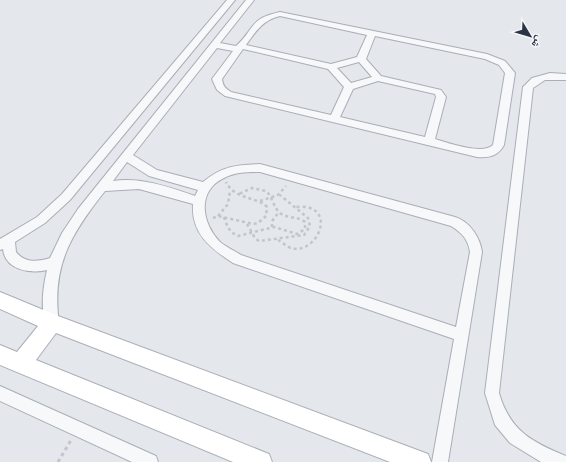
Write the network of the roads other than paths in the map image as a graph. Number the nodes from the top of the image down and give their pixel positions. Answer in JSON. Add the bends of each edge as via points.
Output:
{"nodes":[{"id":1,"x":231,"y":0,"type":"edge"},
{"id":2,"x":250,"y":0,"type":"edge"},
{"id":3,"x":372,"y":33,"type":"junction"},
{"id":4,"x":217,"y":42,"type":"junction"},
{"id":5,"x":240,"y":47,"type":"junction"},
{"id":6,"x":361,"y":59,"type":"junction"},
{"id":7,"x":331,"y":67,"type":"junction"},
{"id":8,"x":566,"y":77,"type":"edge"},
{"id":9,"x":378,"y":78,"type":"junction"},
{"id":10,"x":349,"y":87,"type":"junction"},
{"id":11,"x":334,"y":119,"type":"junction"},
{"id":12,"x":429,"y":142,"type":"junction"},
{"id":13,"x":127,"y":156,"type":"junction"},
{"id":14,"x":102,"y":187,"type":"junction"},
{"id":15,"x":205,"y":187,"type":"junction"},
{"id":16,"x":198,"y":201,"type":"junction"},
{"id":17,"x":5,"y":243,"type":"edge"},
{"id":18,"x":54,"y":262,"type":"junction"},
{"id":19,"x":0,"y":300,"type":"edge"},
{"id":20,"x":52,"y":323,"type":"junction"},
{"id":21,"x":462,"y":335,"type":"junction"},
{"id":22,"x":0,"y":355,"type":"edge"},
{"id":23,"x":21,"y":363,"type":"junction"},
{"id":24,"x":0,"y":393,"type":"edge"},
{"id":25,"x":150,"y":462,"type":"edge"},
{"id":26,"x":261,"y":462,"type":"edge"},
{"id":27,"x":420,"y":462,"type":"edge"},
{"id":28,"x":440,"y":462,"type":"edge"},
{"id":29,"x":560,"y":462,"type":"edge"}],
"edges":[{"from":1,"to":17,"type":"street","via":[[66,197],[41,220]]},
{"from":2,"to":4,"type":"street"},
{"from":3,"to":5,"type":"street","via":[[280,14],[260,20]]},
{"from":3,"to":6,"type":"street"},
{"from":3,"to":12,"type":"street","via":[[487,57],[502,63],[510,73],[497,150],[492,153],[477,153]]},
{"from":4,"to":5,"type":"street"},
{"from":4,"to":13,"type":"street"},
{"from":5,"to":7,"type":"street"},
{"from":5,"to":11,"type":"street","via":[[218,79],[221,90],[228,94]]},
{"from":6,"to":7,"type":"street"},
{"from":6,"to":9,"type":"street"},
{"from":7,"to":10,"type":"street"},
{"from":8,"to":29,"type":"street","via":[[544,77],[537,79],[528,87],[492,392],[497,412],[509,432],[534,452]]},
{"from":9,"to":10,"type":"street"},
{"from":9,"to":12,"type":"street","via":[[434,90],[440,94]]},
{"from":10,"to":11,"type":"street"},
{"from":11,"to":12,"type":"street"},
{"from":13,"to":14,"type":"street"},
{"from":13,"to":15,"type":"street","via":[[152,173]]},
{"from":14,"to":16,"type":"street","via":[[116,184],[142,185]]},
{"from":14,"to":18,"type":"street","via":[[67,234]]},
{"from":15,"to":16,"type":"street"},
{"from":15,"to":21,"type":"street","via":[[223,172],[248,166],[445,219],[464,228],[475,243],[476,252]]},
{"from":16,"to":21,"type":"street","via":[[200,224],[205,234],[223,253]]},
{"from":17,"to":18,"type":"street","via":[[10,254],[20,264],[36,267]]},
{"from":18,"to":20,"type":"street","via":[[49,292]]},
{"from":19,"to":20,"type":"street"},
{"from":20,"to":23,"type":"street"},
{"from":20,"to":27,"type":"street"},
{"from":21,"to":28,"type":"street"},
{"from":22,"to":23,"type":"street"},
{"from":23,"to":26,"type":"street"},
{"from":24,"to":25,"type":"street"}]}
